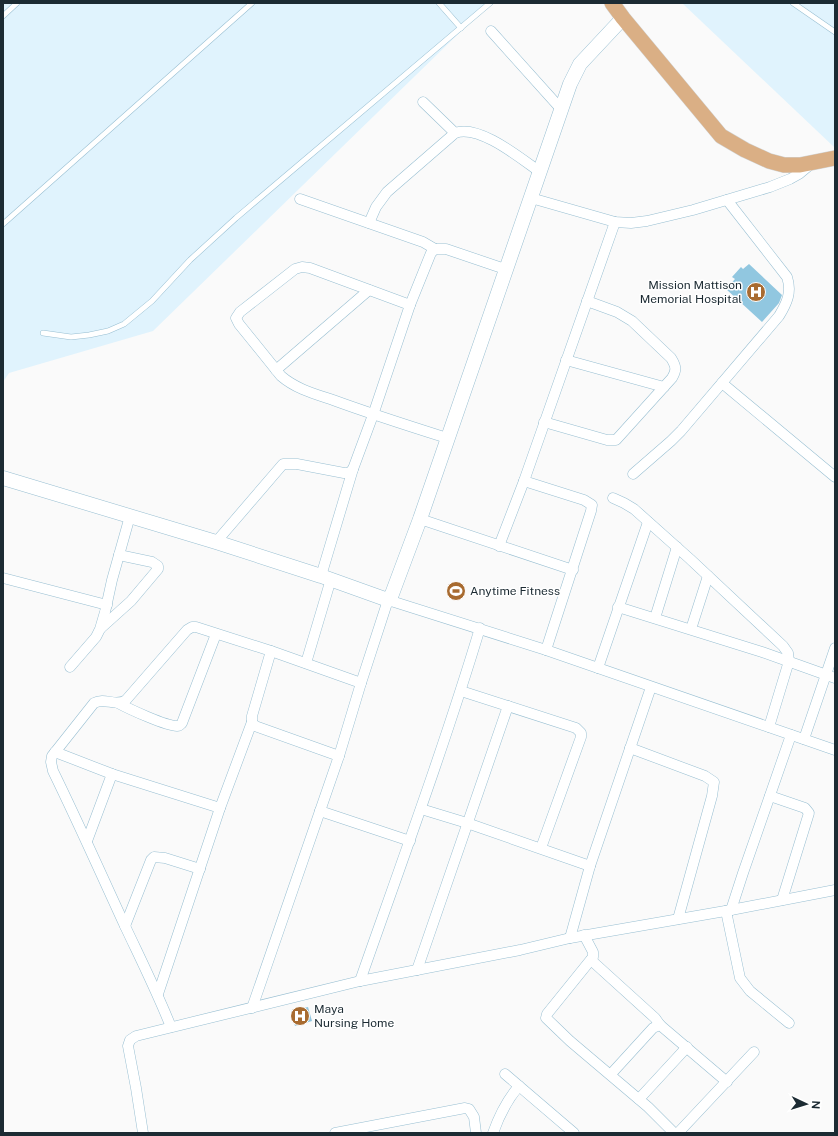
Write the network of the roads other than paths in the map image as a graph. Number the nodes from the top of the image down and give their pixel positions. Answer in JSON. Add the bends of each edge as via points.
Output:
{"nodes":[{"id":1,"x":18,"y":3,"type":"edge"},
{"id":2,"x":252,"y":3,"type":"edge"},
{"id":3,"x":439,"y":3,"type":"edge"},
{"id":4,"x":490,"y":3,"type":"edge"},
{"id":5,"x":612,"y":3,"type":"edge"},
{"id":6,"x":793,"y":3,"type":"edge"},
{"id":7,"x":3,"y":16,"type":"edge"},
{"id":8,"x":623,"y":18,"type":"junction"},
{"id":9,"x":461,"y":28,"type":"junction"},
{"id":10,"x":491,"y":31,"type":"dead end"},
{"id":11,"x":835,"y":32,"type":"edge"},
{"id":12,"x":423,"y":102,"type":"dead end"},
{"id":13,"x":561,"y":109,"type":"junction"},
{"id":14,"x":455,"y":133,"type":"junction"},
{"id":15,"x":835,"y":158,"type":"edge"},
{"id":16,"x":813,"y":163,"type":"junction"},
{"id":17,"x":540,"y":172,"type":"junction"},
{"id":18,"x":531,"y":198,"type":"junction"},
{"id":19,"x":300,"y":199,"type":"dead end"},
{"id":20,"x":727,"y":200,"type":"junction"},
{"id":21,"x":615,"y":222,"type":"junction"},
{"id":22,"x":369,"y":223,"type":"junction"},
{"id":23,"x":3,"y":224,"type":"edge"},
{"id":24,"x":435,"y":249,"type":"junction"},
{"id":25,"x":505,"y":269,"type":"junction"},
{"id":26,"x":370,"y":290,"type":"junction"},
{"id":27,"x":587,"y":301,"type":"junction"},
{"id":28,"x":410,"y":305,"type":"junction"},
{"id":29,"x":43,"y":333,"type":"dead end"},
{"id":30,"x":566,"y":360,"type":"junction"},
{"id":31,"x":276,"y":370,"type":"junction"},
{"id":32,"x":722,"y":383,"type":"junction"},
{"id":33,"x":664,"y":386,"type":"junction"},
{"id":34,"x":373,"y":415,"type":"junction"},
{"id":35,"x":544,"y":422,"type":"junction"},
{"id":36,"x":447,"y":438,"type":"junction"},
{"id":37,"x":353,"y":469,"type":"junction"},
{"id":38,"x":633,"y":474,"type":"dead end"},
{"id":39,"x":835,"y":477,"type":"edge"},
{"id":40,"x":3,"y":478,"type":"edge"},
{"id":41,"x":524,"y":481,"type":"junction"},
{"id":42,"x":613,"y":498,"type":"dead end"},
{"id":43,"x":130,"y":516,"type":"junction"},
{"id":44,"x":420,"y":519,"type":"junction"},
{"id":45,"x":648,"y":522,"type":"junction"},
{"id":46,"x":216,"y":542,"type":"junction"},
{"id":47,"x":499,"y":546,"type":"junction"},
{"id":48,"x":677,"y":547,"type":"junction"},
{"id":49,"x":119,"y":555,"type":"junction"},
{"id":50,"x":573,"y":570,"type":"junction"},
{"id":51,"x":708,"y":576,"type":"junction"},
{"id":52,"x":3,"y":578,"type":"edge"},
{"id":53,"x":326,"y":578,"type":"junction"},
{"id":54,"x":388,"y":600,"type":"junction"},
{"id":55,"x":107,"y":605,"type":"junction"},
{"id":56,"x":618,"y":607,"type":"junction"},
{"id":57,"x":655,"y":618,"type":"junction"},
{"id":58,"x":480,"y":628,"type":"junction"},
{"id":59,"x":100,"y":629,"type":"junction"},
{"id":60,"x":691,"y":629,"type":"junction"},
{"id":61,"x":216,"y":634,"type":"junction"},
{"id":62,"x":835,"y":648,"type":"edge"},
{"id":63,"x":546,"y":650,"type":"junction"},
{"id":64,"x":272,"y":651,"type":"junction"},
{"id":65,"x":789,"y":661,"type":"junction"},
{"id":66,"x":306,"y":663,"type":"junction"},
{"id":67,"x":70,"y":668,"type":"dead end"},
{"id":68,"x":598,"y":668,"type":"junction"},
{"id":69,"x":830,"y":677,"type":"edge"},
{"id":70,"x":361,"y":683,"type":"junction"},
{"id":71,"x":651,"y":687,"type":"junction"},
{"id":72,"x":461,"y":691,"type":"junction"},
{"id":73,"x":118,"y":703,"type":"junction"},
{"id":74,"x":508,"y":706,"type":"junction"},
{"id":75,"x":252,"y":722,"type":"junction"},
{"id":76,"x":769,"y":727,"type":"junction"},
{"id":77,"x":791,"y":735,"type":"junction"},
{"id":78,"x":804,"y":739,"type":"junction"},
{"id":79,"x":630,"y":748,"type":"junction"},
{"id":80,"x":835,"y":750,"type":"edge"},
{"id":81,"x":55,"y":752,"type":"junction"},
{"id":82,"x":339,"y":756,"type":"junction"},
{"id":83,"x":112,"y":774,"type":"junction"},
{"id":84,"x":770,"y":796,"type":"junction"},
{"id":85,"x":220,"y":808,"type":"junction"},
{"id":86,"x":421,"y":809,"type":"junction"},
{"id":87,"x":320,"y":811,"type":"junction"},
{"id":88,"x":468,"y":823,"type":"junction"},
{"id":89,"x":87,"y":840,"type":"junction"},
{"id":90,"x":410,"y":841,"type":"junction"},
{"id":91,"x":541,"y":848,"type":"junction"},
{"id":92,"x":590,"y":866,"type":"junction"},
{"id":93,"x":200,"y":869,"type":"junction"},
{"id":94,"x":835,"y":890,"type":"edge"},
{"id":95,"x":782,"y":900,"type":"junction"},
{"id":96,"x":729,"y":911,"type":"junction"},
{"id":97,"x":678,"y":919,"type":"junction"},
{"id":98,"x":125,"y":926,"type":"junction"},
{"id":99,"x":584,"y":935,"type":"junction"},
{"id":100,"x":570,"y":938,"type":"junction"},
{"id":101,"x":591,"y":960,"type":"junction"},
{"id":102,"x":417,"y":970,"type":"junction"},
{"id":103,"x":360,"y":981,"type":"junction"},
{"id":104,"x":158,"y":994,"type":"junction"},
{"id":105,"x":252,"y":1008,"type":"junction"},
{"id":106,"x":789,"y":1023,"type":"dead end"},
{"id":107,"x":660,"y":1025,"type":"junction"},
{"id":108,"x":171,"y":1027,"type":"junction"},
{"id":109,"x":687,"y":1047,"type":"junction"},
{"id":110,"x":754,"y":1052,"type":"dead end"},
{"id":111,"x":505,"y":1074,"type":"dead end"},
{"id":112,"x":610,"y":1074,"type":"junction"},
{"id":113,"x":727,"y":1082,"type":"junction"},
{"id":114,"x":519,"y":1086,"type":"junction"},
{"id":115,"x":639,"y":1099,"type":"junction"},
{"id":116,"x":571,"y":1132,"type":"edge"},
{"id":117,"x":143,"y":1133,"type":"edge"},
{"id":118,"x":335,"y":1133,"type":"edge"},
{"id":119,"x":476,"y":1133,"type":"edge"},
{"id":120,"x":493,"y":1133,"type":"edge"},
{"id":121,"x":674,"y":1133,"type":"edge"},
{"id":122,"x":678,"y":1133,"type":"edge"}],
"edges":[{"from":1,"to":7,"type":"lane"},
{"from":2,"to":23,"type":"lane"},
{"from":3,"to":9,"type":"lane"},
{"from":4,"to":9,"type":"lane"},
{"from":5,"to":8,"type":"main road"},
{"from":6,"to":11,"type":"lane"},
{"from":8,"to":13,"type":"street","via":[[580,64]]},
{"from":8,"to":16,"type":"main road","via":[[722,136],[769,162],[784,165]]},
{"from":9,"to":29,"type":"lane","via":[[236,218],[190,260],[152,301],[124,324],[89,335]]},
{"from":10,"to":13,"type":"street"},
{"from":12,"to":14,"type":"street"},
{"from":13,"to":17,"type":"street"},
{"from":14,"to":17,"type":"street","via":[[465,130],[481,135]]},
{"from":14,"to":22,"type":"street","via":[[387,192]]},
{"from":15,"to":16,"type":"main road"},
{"from":16,"to":20,"type":"street","via":[[790,179]]},
{"from":17,"to":18,"type":"street"},
{"from":18,"to":21,"type":"street"},
{"from":18,"to":25,"type":"street"},
{"from":19,"to":22,"type":"street"},
{"from":20,"to":21,"type":"street","via":[[647,221]]},
{"from":20,"to":32,"type":"street","via":[[782,270],[789,285],[787,303],[779,316]]},
{"from":21,"to":27,"type":"street"},
{"from":22,"to":24,"type":"street","via":[[423,242]]},
{"from":24,"to":25,"type":"street","via":[[446,250]]},
{"from":24,"to":28,"type":"street","via":[[431,253]]},
{"from":25,"to":36,"type":"street"},
{"from":26,"to":28,"type":"street"},
{"from":26,"to":31,"type":"street"},
{"from":26,"to":31,"type":"street","via":[[302,267],[295,269],[240,312],[236,318],[239,324]]},
{"from":27,"to":30,"type":"street"},
{"from":27,"to":33,"type":"street","via":[[617,312],[632,321],[671,358],[675,365],[675,373]]},
{"from":28,"to":34,"type":"street"},
{"from":30,"to":33,"type":"street"},
{"from":30,"to":35,"type":"street"},
{"from":31,"to":34,"type":"street","via":[[288,382],[304,390]]},
{"from":32,"to":38,"type":"street","via":[[671,441]]},
{"from":32,"to":39,"type":"street"},
{"from":33,"to":35,"type":"street","via":[[616,440],[607,440]]},
{"from":34,"to":36,"type":"street"},
{"from":34,"to":37,"type":"street"},
{"from":35,"to":41,"type":"street"},
{"from":36,"to":44,"type":"street"},
{"from":37,"to":46,"type":"street","via":[[349,473],[344,473],[297,464],[283,464]]},
{"from":37,"to":53,"type":"street"},
{"from":40,"to":43,"type":"street"},
{"from":41,"to":47,"type":"street"},
{"from":41,"to":50,"type":"street","via":[[584,500],[592,505]]},
{"from":42,"to":45,"type":"street","via":[[634,509]]},
{"from":43,"to":46,"type":"street"},
{"from":43,"to":49,"type":"street"},
{"from":44,"to":47,"type":"street"},
{"from":44,"to":54,"type":"street"},
{"from":45,"to":48,"type":"street"},
{"from":45,"to":56,"type":"street"},
{"from":46,"to":53,"type":"street"},
{"from":47,"to":50,"type":"street"},
{"from":48,"to":51,"type":"street"},
{"from":48,"to":57,"type":"street"},
{"from":49,"to":55,"type":"street"},
{"from":49,"to":59,"type":"street","via":[[152,562],[158,569],[131,602]]},
{"from":50,"to":63,"type":"street"},
{"from":51,"to":60,"type":"street"},
{"from":51,"to":65,"type":"street","via":[[783,646],[788,653]]},
{"from":52,"to":55,"type":"street"},
{"from":53,"to":54,"type":"street"},
{"from":53,"to":66,"type":"street"},
{"from":54,"to":58,"type":"street"},
{"from":54,"to":70,"type":"street"},
{"from":55,"to":59,"type":"street"},
{"from":56,"to":57,"type":"street"},
{"from":56,"to":68,"type":"street"},
{"from":57,"to":60,"type":"street"},
{"from":58,"to":63,"type":"street"},
{"from":58,"to":72,"type":"street"},
{"from":59,"to":67,"type":"street"},
{"from":60,"to":65,"type":"street"},
{"from":61,"to":64,"type":"street"},
{"from":61,"to":73,"type":"street","via":[[192,627],[187,630],[126,700]]},
{"from":61,"to":73,"type":"street","via":[[180,725],[172,725]]},
{"from":62,"to":69,"type":"street"},
{"from":63,"to":68,"type":"street"},
{"from":64,"to":66,"type":"street"},
{"from":64,"to":75,"type":"street"},
{"from":65,"to":69,"type":"street"},
{"from":65,"to":76,"type":"street"},
{"from":66,"to":70,"type":"street"},
{"from":68,"to":71,"type":"street"},
{"from":69,"to":78,"type":"street"},
{"from":70,"to":82,"type":"street"},
{"from":71,"to":76,"type":"street"},
{"from":71,"to":79,"type":"street"},
{"from":72,"to":74,"type":"street"},
{"from":72,"to":86,"type":"street"},
{"from":73,"to":81,"type":"street","via":[[94,703]]},
{"from":74,"to":88,"type":"street"},
{"from":74,"to":91,"type":"street","via":[[576,728],[581,733]]},
{"from":75,"to":82,"type":"street","via":[[256,726]]},
{"from":75,"to":85,"type":"street"},
{"from":76,"to":77,"type":"street"},
{"from":77,"to":78,"type":"street"},
{"from":77,"to":84,"type":"street"},
{"from":78,"to":80,"type":"street"},
{"from":79,"to":92,"type":"street"},
{"from":79,"to":97,"type":"street","via":[[705,776],[714,782]]},
{"from":81,"to":83,"type":"street"},
{"from":81,"to":89,"type":"street","via":[[51,762],[53,771]]},
{"from":82,"to":87,"type":"street"},
{"from":83,"to":85,"type":"street"},
{"from":83,"to":89,"type":"street"},
{"from":84,"to":95,"type":"street","via":[[805,808],[809,813]]},
{"from":84,"to":96,"type":"street"},
{"from":85,"to":93,"type":"street"},
{"from":86,"to":88,"type":"street"},
{"from":86,"to":90,"type":"street"},
{"from":87,"to":90,"type":"street"},
{"from":87,"to":105,"type":"street"},
{"from":88,"to":91,"type":"street"},
{"from":88,"to":102,"type":"street"},
{"from":89,"to":98,"type":"street"},
{"from":90,"to":103,"type":"street"},
{"from":91,"to":92,"type":"street"},
{"from":92,"to":100,"type":"street"},
{"from":93,"to":98,"type":"street","via":[[166,858],[154,857]]},
{"from":93,"to":104,"type":"street"},
{"from":94,"to":95,"type":"street"},
{"from":95,"to":96,"type":"street"},
{"from":96,"to":97,"type":"street"},
{"from":96,"to":106,"type":"street","via":[[740,978],[750,991]]},
{"from":97,"to":99,"type":"street"},
{"from":98,"to":104,"type":"street"},
{"from":99,"to":100,"type":"street"},
{"from":99,"to":101,"type":"street","via":[[594,955]]},
{"from":100,"to":102,"type":"street"},
{"from":101,"to":107,"type":"street"},
{"from":101,"to":112,"type":"street","via":[[546,1018]]},
{"from":102,"to":103,"type":"street"},
{"from":103,"to":105,"type":"street"},
{"from":104,"to":108,"type":"street"},
{"from":105,"to":108,"type":"street"},
{"from":107,"to":109,"type":"street"},
{"from":107,"to":112,"type":"street","via":[[653,1028]]},
{"from":108,"to":117,"type":"street","via":[[136,1036],[130,1040],[128,1046]]},
{"from":109,"to":113,"type":"street"},
{"from":109,"to":115,"type":"street"},
{"from":110,"to":113,"type":"street"},
{"from":111,"to":114,"type":"street"},
{"from":112,"to":115,"type":"street"},
{"from":113,"to":122,"type":"street"},
{"from":114,"to":116,"type":"street"},
{"from":114,"to":120,"type":"street","via":[[503,1108]]},
{"from":115,"to":121,"type":"street"},
{"from":118,"to":119,"type":"street","via":[[469,1108]]}]}
